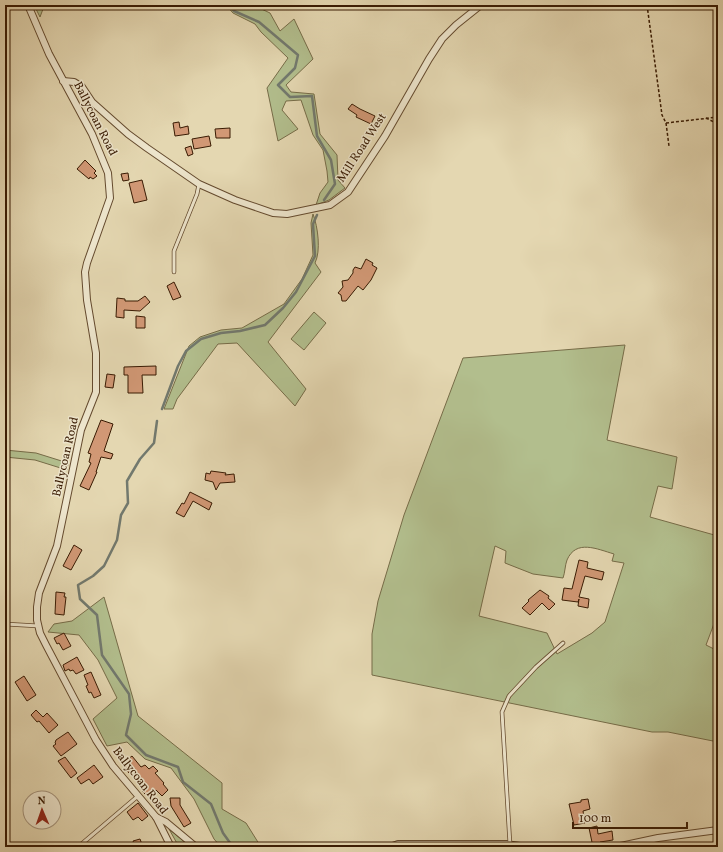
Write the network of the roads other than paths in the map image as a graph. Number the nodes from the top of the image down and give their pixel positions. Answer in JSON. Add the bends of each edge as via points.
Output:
{"nodes":[{"id":1,"x":28,"y":5,"type":"edge"},
{"id":2,"x":481,"y":5,"type":"edge"},
{"id":3,"x":63,"y":81,"type":"junction"},
{"id":4,"x":199,"y":184,"type":"junction"},
{"id":5,"x":174,"y":272,"type":"dead end"},
{"id":6,"x":5,"y":624,"type":"edge"},
{"id":7,"x":39,"y":626,"type":"junction"},
{"id":8,"x":563,"y":643,"type":"dead end"},
{"id":9,"x":138,"y":796,"type":"junction"},
{"id":10,"x":156,"y":817,"type":"junction"},
{"id":11,"x":718,"y":830,"type":"edge"},
{"id":12,"x":510,"y":845,"type":"junction"},
{"id":13,"x":517,"y":846,"type":"edge"},
{"id":14,"x":78,"y":847,"type":"edge"},
{"id":15,"x":172,"y":847,"type":"edge"},
{"id":16,"x":196,"y":847,"type":"edge"},
{"id":17,"x":390,"y":847,"type":"edge"},
{"id":18,"x":527,"y":847,"type":"edge"},
{"id":19,"x":616,"y":847,"type":"edge"}],
"edges":[{"from":1,"to":3,"type":"street","name":"Ballycoan Road"},
{"from":2,"to":4,"type":"street","name":"Mill Road West","via":[[442,39],[385,136],[348,192],[330,205],[287,214],[273,212],[235,200]]},
{"from":3,"to":4,"type":"street","name":"Mill Road West","via":[[74,82],[82,87],[92,102],[128,134]]},
{"from":3,"to":7,"type":"street","name":"Ballycoan Road","via":[[102,156],[108,173],[110,198],[86,272],[87,300],[96,353],[96,392],[81,430],[57,546],[39,593]]},
{"from":4,"to":5,"type":"lane","via":[[198,194],[174,250]]},
{"from":6,"to":7,"type":"lane"},
{"from":7,"to":9,"type":"street","name":"Ballycoan Road","via":[[46,645],[96,740]]},
{"from":8,"to":12,"type":"lane","via":[[509,696],[502,712]]},
{"from":9,"to":10,"type":"street","name":"Ballycoan Road"},
{"from":9,"to":14,"type":"lane"},
{"from":10,"to":15,"type":"street","name":"Ballycoan Road"},
{"from":10,"to":16,"type":"street"},
{"from":11,"to":19,"type":"street"},
{"from":12,"to":13,"type":"street"},
{"from":12,"to":17,"type":"street","via":[[398,844]]},
{"from":13,"to":18,"type":"street"}]}
